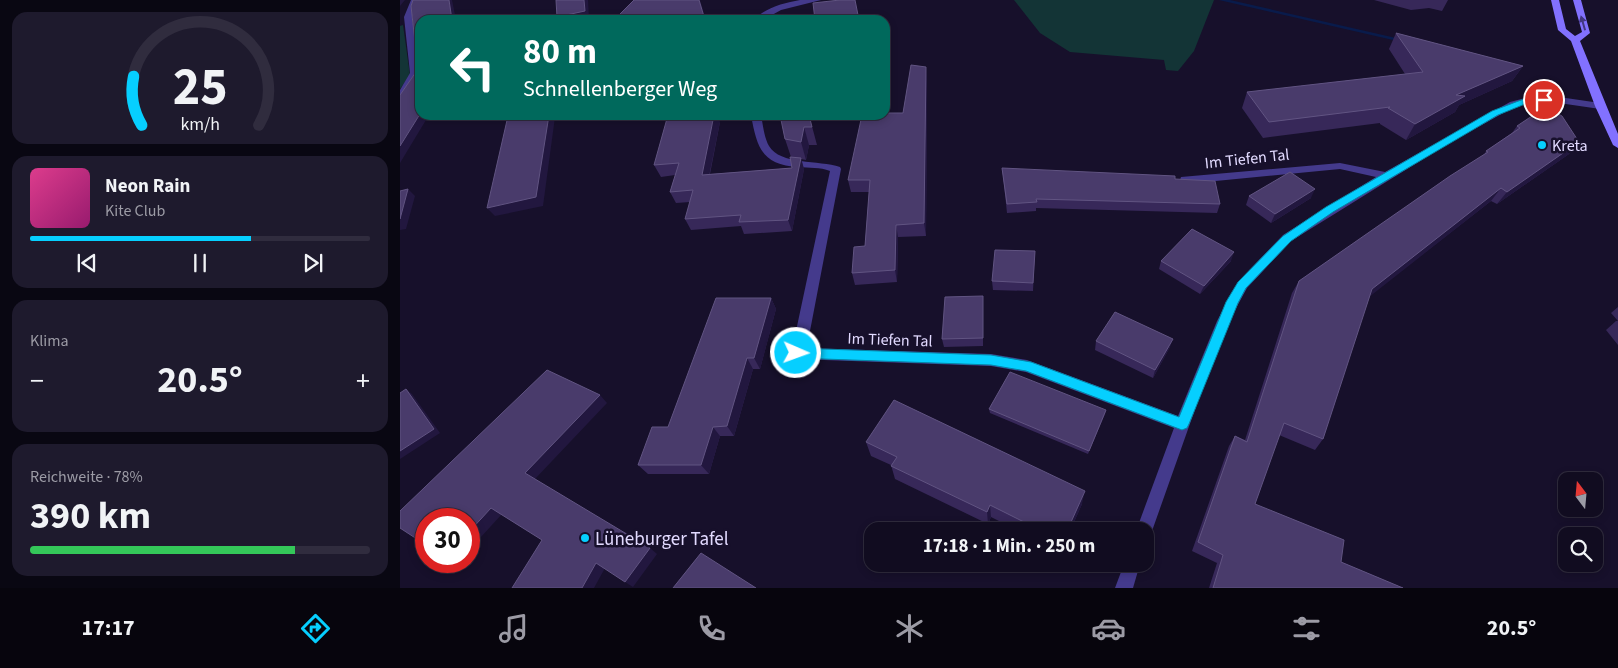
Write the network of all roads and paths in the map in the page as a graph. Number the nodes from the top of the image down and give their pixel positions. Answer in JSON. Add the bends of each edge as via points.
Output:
{"nodes":[{"id":1,"x":415,"y":0,"type":"edge"},
{"id":2,"x":816,"y":0,"type":"edge"},
{"id":3,"x":1555,"y":0,"type":"edge"},
{"id":4,"x":1576,"y":0,"type":"edge"},
{"id":5,"x":766,"y":15,"type":"edge"},
{"id":6,"x":1575,"y":40,"type":"junction"},
{"id":7,"x":400,"y":98,"type":"edge"},
{"id":8,"x":1600,"y":106,"type":"junction"},
{"id":9,"x":757,"y":120,"type":"edge"},
{"id":10,"x":1618,"y":145,"type":"edge"},
{"id":11,"x":1386,"y":176,"type":"junction"},
{"id":12,"x":1172,"y":180,"type":"edge"},
{"id":13,"x":1182,"y":424,"type":"junction"},
{"id":14,"x":1147,"y":522,"type":"edge"},
{"id":15,"x":1129,"y":572,"type":"edge"},
{"id":16,"x":1124,"y":588,"type":"edge"}],
"edges":[{"from":1,"to":7,"type":"street","via":[[408,17],[415,73]]},
{"from":2,"to":5,"type":"street","via":[[778,8]]},
{"from":3,"to":6,"type":"main road","via":[[1562,30]]},
{"from":6,"to":4,"type":"main road","one_way":true,"via":[[1586,33]]},
{"from":6,"to":8,"type":"main road"},
{"from":8,"to":10,"type":"main road"},
{"from":8,"to":11,"type":"street","via":[[1560,100],[1529,100],[1513,104]]},
{"from":9,"to":13,"type":"street","name":"Im Tiefen Tal","via":[[762,143],[773,158],[788,164],[824,163],[836,169],[796,353],[991,360],[1027,366]]},
{"from":11,"to":12,"type":"street","name":"Im Tiefen Tal","via":[[1340,166]]},
{"from":11,"to":13,"type":"street","via":[[1287,238],[1242,285],[1223,320]]},
{"from":13,"to":14,"type":"street"},
{"from":15,"to":16,"type":"street"}]}
